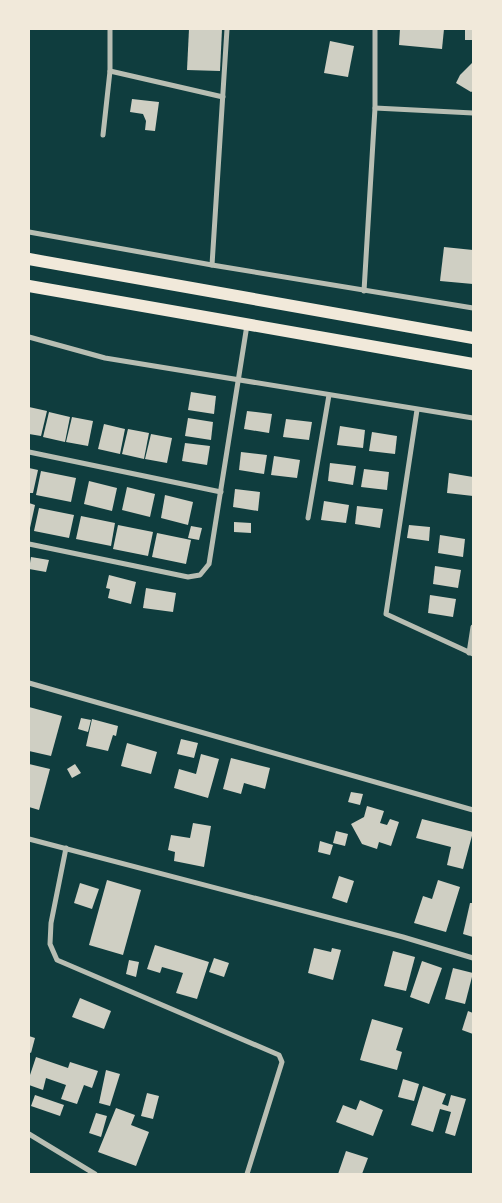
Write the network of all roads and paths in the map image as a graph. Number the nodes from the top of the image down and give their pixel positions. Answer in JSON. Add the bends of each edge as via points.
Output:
{"nodes":[{"id":1,"x":110,"y":29,"type":"edge"},
{"id":2,"x":227,"y":29,"type":"edge"},
{"id":3,"x":375,"y":29,"type":"edge"},
{"id":4,"x":110,"y":70,"type":"junction"},
{"id":5,"x":223,"y":97,"type":"junction"},
{"id":6,"x":375,"y":108,"type":"junction"},
{"id":7,"x":473,"y":113,"type":"edge"},
{"id":8,"x":103,"y":135,"type":"dead end"},
{"id":9,"x":29,"y":232,"type":"edge"},
{"id":10,"x":29,"y":259,"type":"edge"},
{"id":11,"x":212,"y":265,"type":"junction"},
{"id":12,"x":29,"y":286,"type":"edge"},
{"id":13,"x":364,"y":291,"type":"junction"},
{"id":14,"x":473,"y":308,"type":"edge"},
{"id":15,"x":247,"y":325,"type":"junction"},
{"id":16,"x":29,"y":337,"type":"edge"},
{"id":17,"x":473,"y":338,"type":"edge"},
{"id":18,"x":473,"y":364,"type":"edge"},
{"id":19,"x":239,"y":380,"type":"junction"},
{"id":20,"x":329,"y":396,"type":"junction"},
{"id":21,"x":417,"y":410,"type":"junction"},
{"id":22,"x":473,"y":418,"type":"edge"},
{"id":23,"x":29,"y":452,"type":"edge"},
{"id":24,"x":221,"y":492,"type":"junction"},
{"id":25,"x":308,"y":518,"type":"dead end"},
{"id":26,"x":29,"y":544,"type":"edge"},
{"id":27,"x":473,"y":627,"type":"edge"},
{"id":28,"x":471,"y":653,"type":"edge"},
{"id":29,"x":29,"y":683,"type":"edge"},
{"id":30,"x":473,"y":810,"type":"edge"},
{"id":31,"x":29,"y":839,"type":"edge"},
{"id":32,"x":66,"y":848,"type":"junction"},
{"id":33,"x":473,"y":958,"type":"edge"},
{"id":34,"x":29,"y":1134,"type":"edge"},
{"id":35,"x":95,"y":1174,"type":"edge"},
{"id":36,"x":247,"y":1174,"type":"edge"}],
"edges":[{"from":1,"to":4,"type":"street"},
{"from":2,"to":5,"type":"street"},
{"from":3,"to":6,"type":"street"},
{"from":4,"to":5,"type":"street"},
{"from":4,"to":8,"type":"street"},
{"from":5,"to":11,"type":"street"},
{"from":6,"to":7,"type":"street"},
{"from":6,"to":13,"type":"street"},
{"from":9,"to":11,"type":"street"},
{"from":10,"to":17,"type":"highway"},
{"from":11,"to":13,"type":"street"},
{"from":12,"to":15,"type":"highway"},
{"from":13,"to":14,"type":"street"},
{"from":15,"to":18,"type":"highway"},
{"from":15,"to":19,"type":"street"},
{"from":16,"to":19,"type":"street","via":[[105,358]]},
{"from":19,"to":20,"type":"street"},
{"from":19,"to":24,"type":"street"},
{"from":20,"to":21,"type":"street"},
{"from":20,"to":25,"type":"street"},
{"from":21,"to":22,"type":"street"},
{"from":21,"to":28,"type":"street","via":[[386,614]]},
{"from":23,"to":24,"type":"street"},
{"from":24,"to":26,"type":"street","via":[[209,564],[200,575],[188,577]]},
{"from":27,"to":28,"type":"street"},
{"from":29,"to":30,"type":"street"},
{"from":31,"to":32,"type":"street"},
{"from":32,"to":33,"type":"street"},
{"from":32,"to":36,"type":"street","via":[[51,923],[50,944],[57,960],[279,1055],[282,1062]]},
{"from":34,"to":35,"type":"street"}]}
